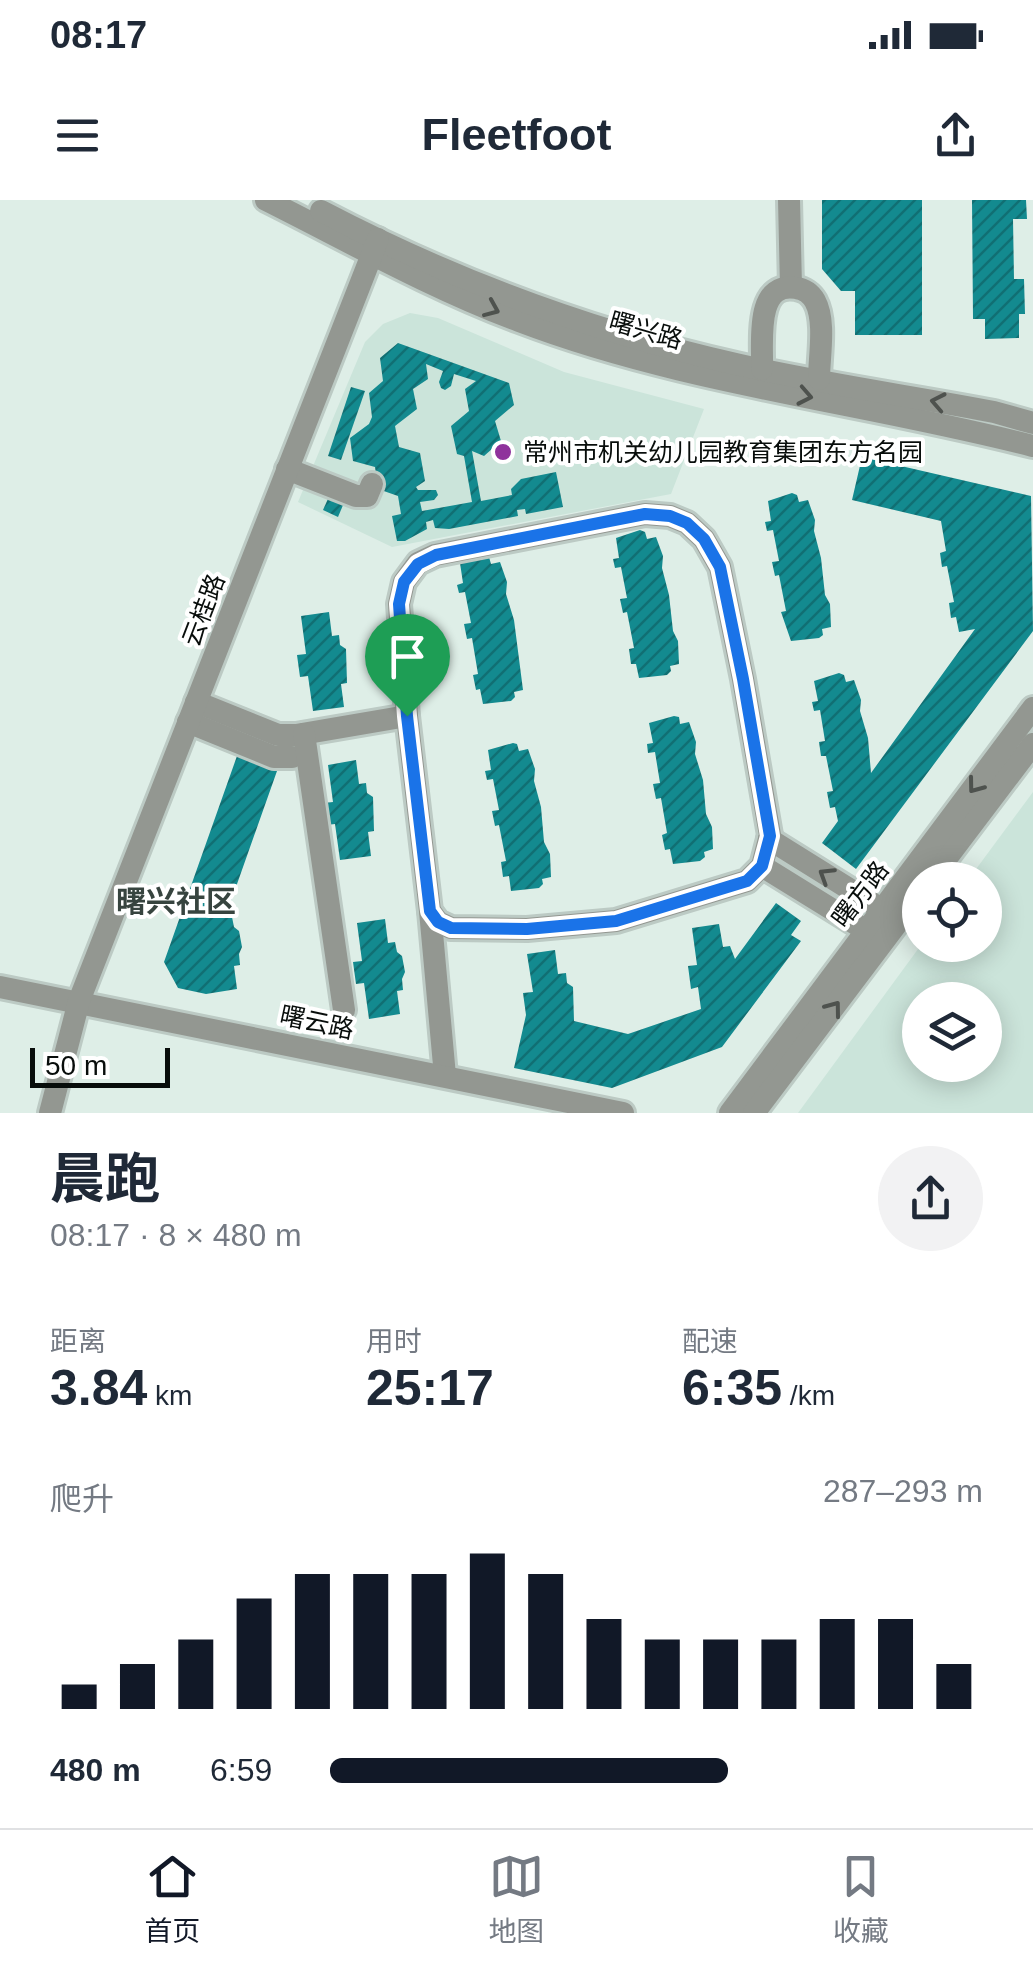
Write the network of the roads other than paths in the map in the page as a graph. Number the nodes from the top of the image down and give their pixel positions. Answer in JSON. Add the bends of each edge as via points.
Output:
{"nodes":[{"id":1,"x":266,"y":200,"type":"edge"},
{"id":2,"x":300,"y":200,"type":"edge"},
{"id":3,"x":789,"y":200,"type":"edge"},
{"id":4,"x":375,"y":247,"type":"junction"},
{"id":5,"x":791,"y":286,"type":"junction"},
{"id":6,"x":762,"y":369,"type":"junction"},
{"id":7,"x":819,"y":379,"type":"junction"},
{"id":8,"x":1033,"y":424,"type":"edge"},
{"id":9,"x":1033,"y":446,"type":"edge"},
{"id":10,"x":287,"y":470,"type":"junction"},
{"id":11,"x":372,"y":484,"type":"dead end"},
{"id":12,"x":1033,"y":708,"type":"edge"},
{"id":13,"x":192,"y":712,"type":"junction"},
{"id":14,"x":407,"y":716,"type":"junction"},
{"id":15,"x":304,"y":734,"type":"junction"},
{"id":16,"x":1033,"y":744,"type":"edge"},
{"id":17,"x":292,"y":757,"type":"dead end"},
{"id":18,"x":768,"y":839,"type":"junction"},
{"id":19,"x":944,"y":862,"type":"edge"},
{"id":20,"x":762,"y":866,"type":"junction"},
{"id":21,"x":882,"y":910,"type":"junction"},
{"id":22,"x":430,"y":911,"type":"junction"},
{"id":23,"x":902,"y":917,"type":"edge"},
{"id":24,"x":867,"y":932,"type":"junction"},
{"id":25,"x":0,"y":987,"type":"edge"},
{"id":26,"x":79,"y":1001,"type":"junction"},
{"id":27,"x":344,"y":1010,"type":"dead end"},
{"id":28,"x":445,"y":1076,"type":"junction"},
{"id":29,"x":50,"y":1113,"type":"edge"},
{"id":30,"x":623,"y":1113,"type":"edge"},
{"id":31,"x":730,"y":1113,"type":"edge"},
{"id":32,"x":754,"y":1113,"type":"edge"}],
"edges":[{"from":1,"to":4,"type":"street","name":"曙兴路"},
{"from":2,"to":4,"type":"street","name":"曙兴路"},
{"from":3,"to":5,"type":"street"},
{"from":4,"to":6,"type":"street","name":"曙兴路","via":[[577,320]]},
{"from":4,"to":9,"type":"street","name":"曙兴路","one_way":true,"via":[[520,322],[660,364]]},
{"from":4,"to":10,"type":"street","name":"云桂路"},
{"from":5,"to":6,"type":"street","via":[[767,302]]},
{"from":5,"to":7,"type":"street","via":[[805,290],[819,314]]},
{"from":6,"to":7,"type":"street","name":"曙兴路"},
{"from":8,"to":7,"type":"street","name":"曙兴路","one_way":true},
{"from":10,"to":11,"type":"street","via":[[356,496],[367,496]]},
{"from":10,"to":13,"type":"street","name":"云桂路"},
{"from":12,"to":21,"type":"street","name":"曙方路","one_way":true},
{"from":13,"to":15,"type":"street","via":[[278,735]]},
{"from":13,"to":17,"type":"street","via":[[274,757]]},
{"from":13,"to":26,"type":"street","name":"云桂路"},
{"from":14,"to":15,"type":"street"},
{"from":14,"to":18,"type":"street","via":[[399,604],[418,564],[645,514],[670,516],[704,539],[720,567]]},
{"from":14,"to":22,"type":"street"},
{"from":15,"to":27,"type":"street"},
{"from":16,"to":19,"type":"street","name":"曙方路"},
{"from":18,"to":20,"type":"street"},
{"from":21,"to":18,"type":"street","one_way":true},
{"from":20,"to":22,"type":"street","via":[[747,881],[616,921],[451,928]]},
{"from":20,"to":24,"type":"street"},
{"from":21,"to":24,"type":"street","name":"曙方路"},
{"from":22,"to":28,"type":"street"},
{"from":32,"to":23,"type":"street","name":"曙方路","one_way":true},
{"from":24,"to":31,"type":"street","name":"曙方路"},
{"from":25,"to":26,"type":"street","name":"曙云路"},
{"from":26,"to":28,"type":"street","name":"曙云路"},
{"from":26,"to":29,"type":"street","name":"云桂路"},
{"from":28,"to":30,"type":"street","name":"曙云路"}]}
